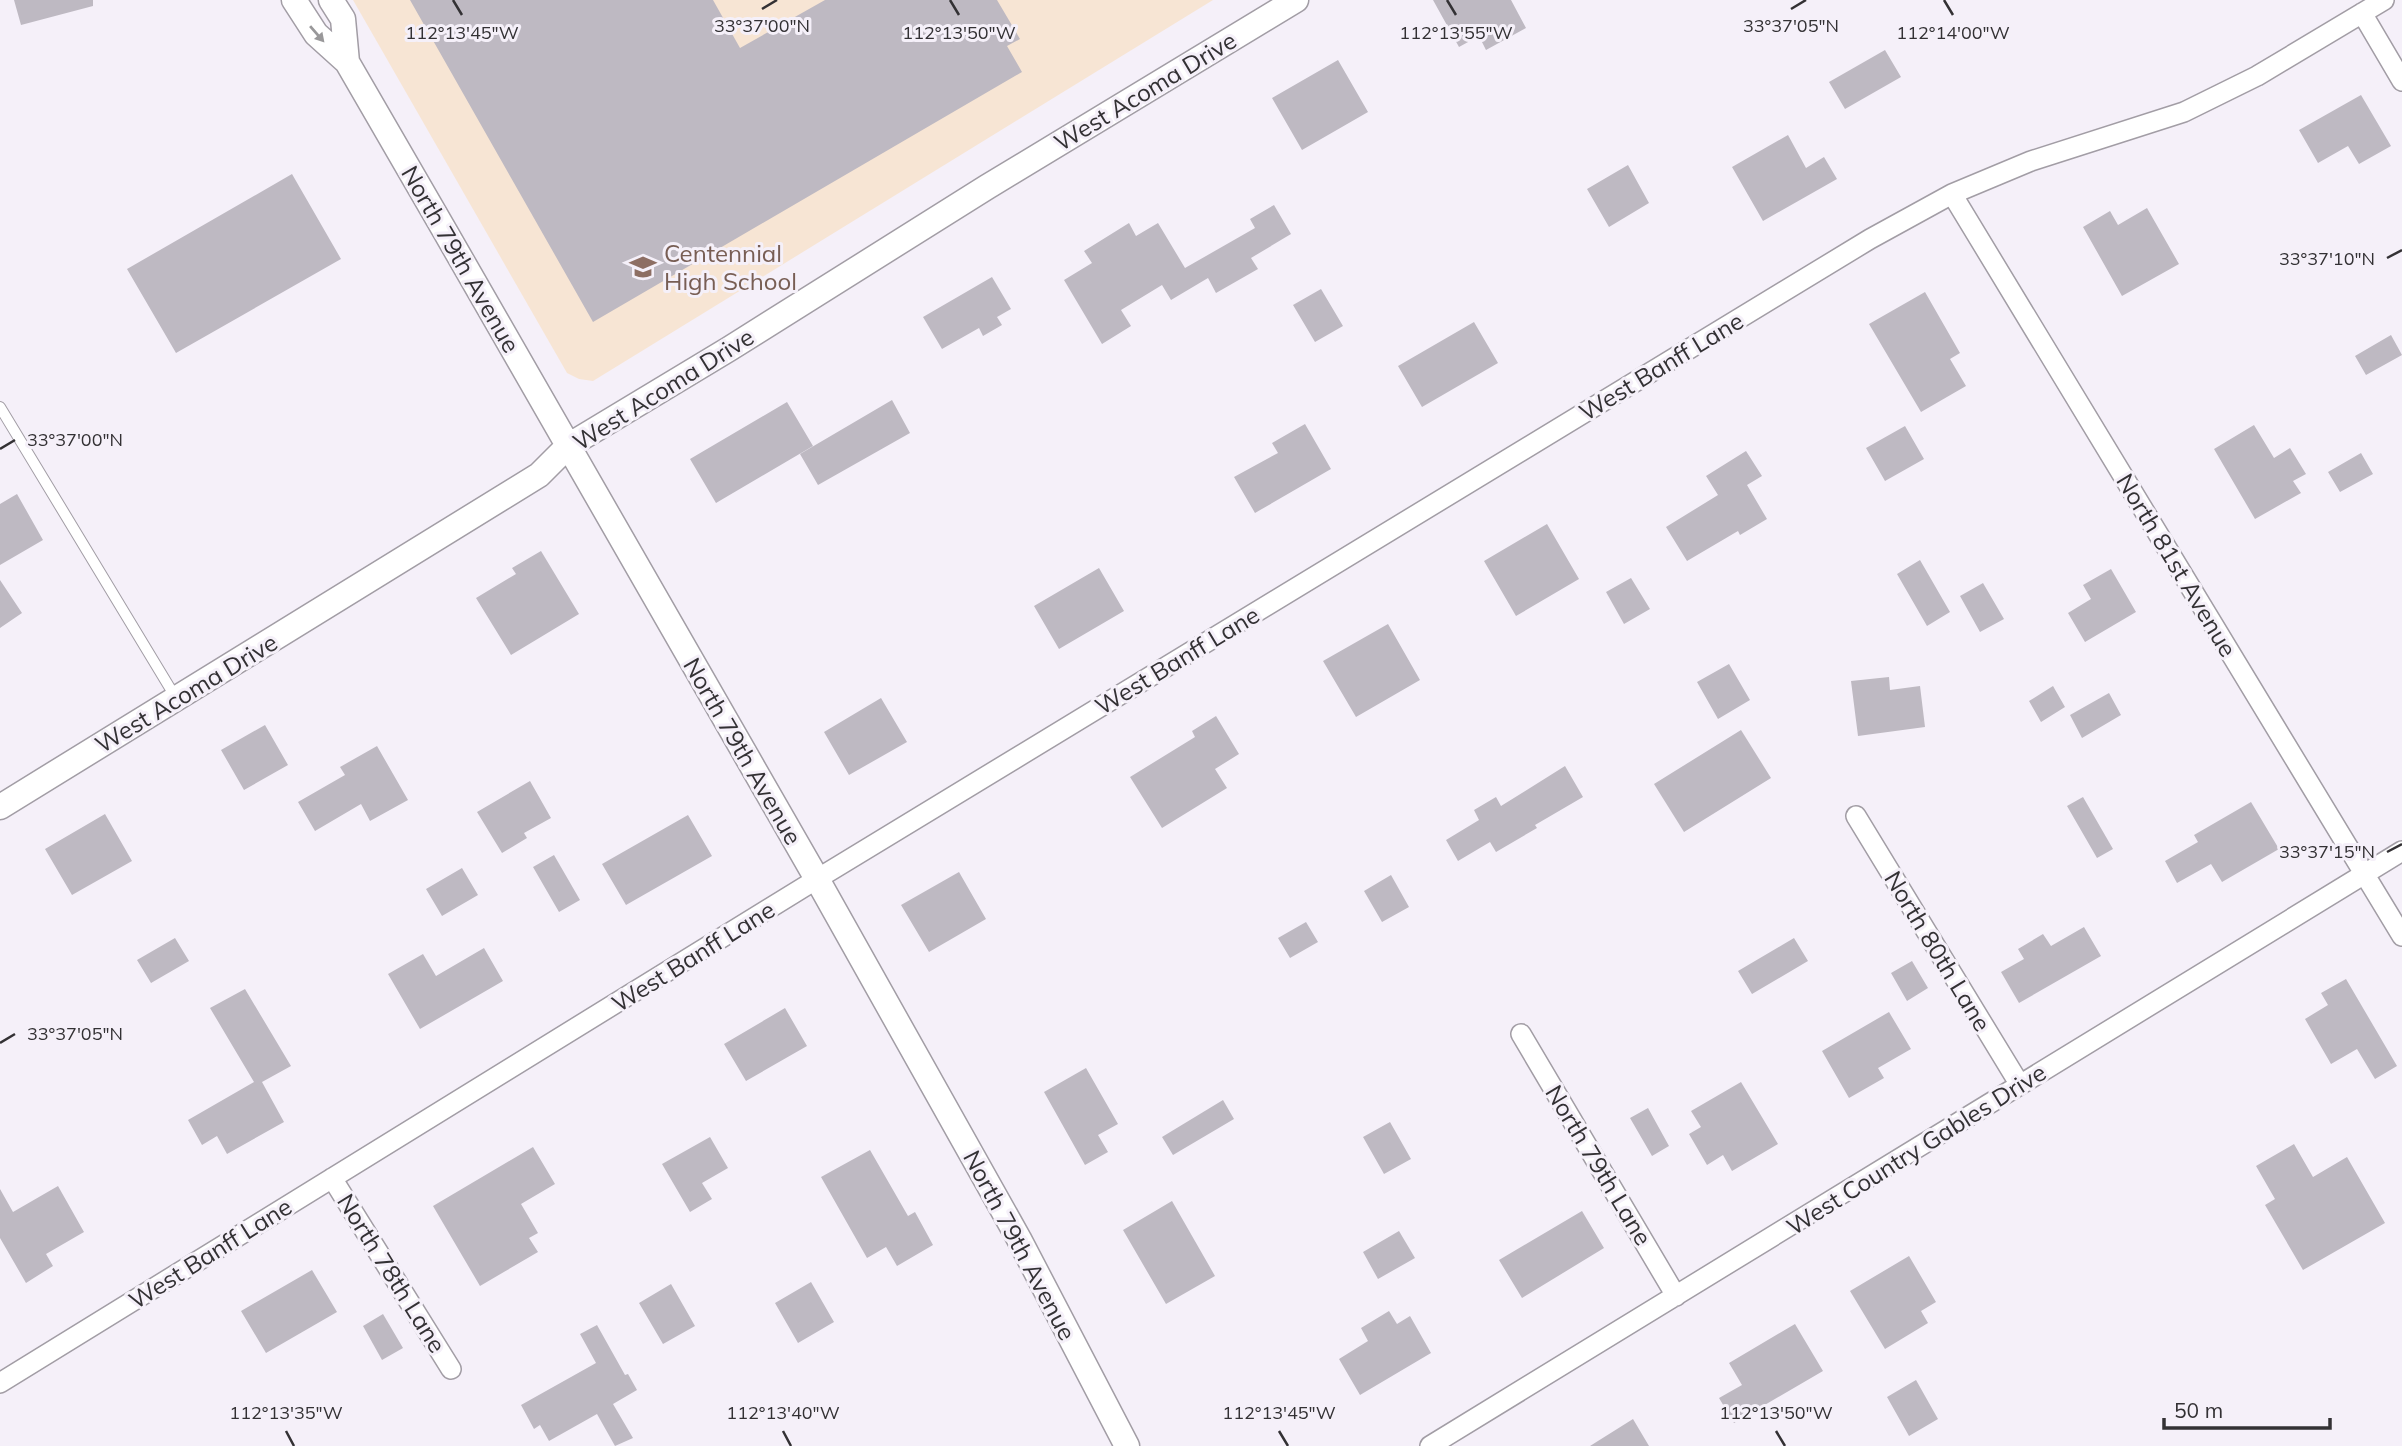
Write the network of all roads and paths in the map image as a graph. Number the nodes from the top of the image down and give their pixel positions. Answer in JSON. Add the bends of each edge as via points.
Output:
{"nodes":[{"id":1,"x":294,"y":0,"type":"edge"},
{"id":2,"x":331,"y":0,"type":"edge"},
{"id":3,"x":1296,"y":0,"type":"edge"},
{"id":4,"x":2384,"y":0,"type":"edge"},
{"id":5,"x":2362,"y":13,"type":"junction"},
{"id":6,"x":347,"y":62,"type":"junction"},
{"id":7,"x":2402,"y":81,"type":"edge"},
{"id":8,"x":1952,"y":194,"type":"junction"},
{"id":9,"x":0,"y":408,"type":"edge"},
{"id":10,"x":568,"y":446,"type":"junction"},
{"id":11,"x":177,"y":698,"type":"junction"},
{"id":12,"x":0,"y":807,"type":"edge"},
{"id":13,"x":1856,"y":817,"type":"dead end"},
{"id":14,"x":2402,"y":851,"type":"edge"},
{"id":15,"x":2365,"y":874,"type":"junction"},
{"id":16,"x":817,"y":879,"type":"junction"},
{"id":17,"x":2402,"y":936,"type":"edge"},
{"id":18,"x":1521,"y":1034,"type":"dead end"},
{"id":19,"x":2020,"y":1085,"type":"junction"},
{"id":20,"x":332,"y":1178,"type":"junction"},
{"id":21,"x":1676,"y":1296,"type":"junction"},
{"id":22,"x":451,"y":1369,"type":"dead end"},
{"id":23,"x":0,"y":1383,"type":"edge"},
{"id":24,"x":1128,"y":1446,"type":"edge"},
{"id":25,"x":1430,"y":1446,"type":"edge"}],
"edges":[{"from":1,"to":6,"type":"street","name":"North 79th Avenue","one_way":true,"via":[[316,34]]},
{"from":2,"to":6,"type":"street","name":"North 79th Avenue","via":[[343,19]]},
{"from":3,"to":10,"type":"street","name":"West Acoma Drive"},
{"from":4,"to":5,"type":"street","name":"West Banff Lane"},
{"from":5,"to":7,"type":"street"},
{"from":5,"to":8,"type":"street","name":"West Banff Lane","via":[[2257,76],[2183,112],[2031,161]]},
{"from":6,"to":10,"type":"street","name":"North 79th Avenue"},
{"from":8,"to":15,"type":"street","name":"North 81st Avenue"},
{"from":8,"to":16,"type":"street","name":"West Banff Lane","via":[[1870,239]]},
{"from":9,"to":11,"type":"lane"},
{"from":10,"to":11,"type":"street","name":"West Acoma Drive","via":[[539,475]]},
{"from":10,"to":16,"type":"street","name":"North 79th Avenue"},
{"from":11,"to":12,"type":"street","name":"West Acoma Drive"},
{"from":13,"to":19,"type":"street","name":"North 80th Lane"},
{"from":14,"to":15,"type":"street","name":"West Country Gables Drive"},
{"from":15,"to":17,"type":"street","name":"North 81st Avenue"},
{"from":15,"to":19,"type":"street","name":"West Country Gables Drive"},
{"from":16,"to":20,"type":"street","name":"West Banff Lane"},
{"from":16,"to":24,"type":"street","name":"North 79th Avenue","via":[[1019,1239]]},
{"from":18,"to":21,"type":"street","name":"North 79th Lane"},
{"from":19,"to":21,"type":"street","name":"West Country Gables Drive"},
{"from":20,"to":22,"type":"street","name":"North 78th Lane"},
{"from":20,"to":23,"type":"street","name":"West Banff Lane"},
{"from":21,"to":25,"type":"street","name":"West Country Gables Drive"}]}
